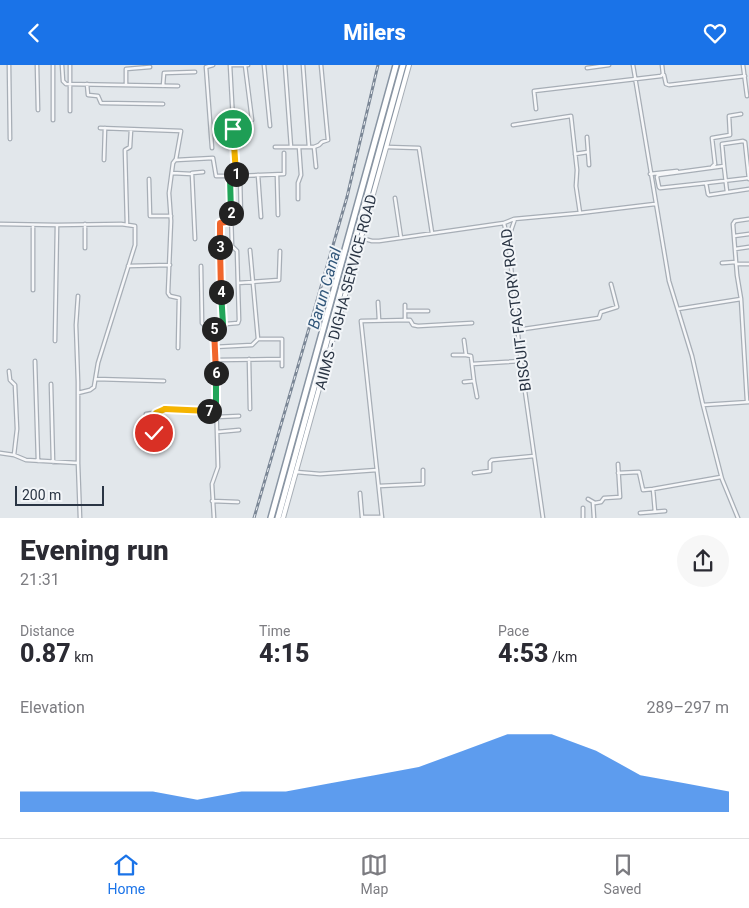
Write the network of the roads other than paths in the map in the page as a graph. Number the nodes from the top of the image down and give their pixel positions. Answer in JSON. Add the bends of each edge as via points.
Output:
{"nodes":[{"id":1,"x":9,"y":65,"type":"edge"},
{"id":2,"x":38,"y":65,"type":"edge"},
{"id":3,"x":53,"y":65,"type":"edge"},
{"id":4,"x":62,"y":65,"type":"edge"},
{"id":5,"x":70,"y":65,"type":"edge"},
{"id":6,"x":213,"y":65,"type":"edge"},
{"id":7,"x":230,"y":65,"type":"edge"},
{"id":8,"x":246,"y":65,"type":"edge"},
{"id":9,"x":264,"y":65,"type":"edge"},
{"id":10,"x":285,"y":65,"type":"edge"},
{"id":11,"x":303,"y":65,"type":"edge"},
{"id":12,"x":321,"y":65,"type":"edge"},
{"id":13,"x":396,"y":65,"type":"edge"},
{"id":14,"x":403,"y":65,"type":"edge"},
{"id":15,"x":409,"y":65,"type":"edge"},
{"id":16,"x":609,"y":65,"type":"edge"},
{"id":17,"x":633,"y":65,"type":"edge"},
{"id":18,"x":662,"y":65,"type":"edge"},
{"id":19,"x":743,"y":65,"type":"edge"},
{"id":20,"x":150,"y":67,"type":"dead end"},
{"id":21,"x":587,"y":68,"type":"dead end"},
{"id":22,"x":196,"y":72,"type":"dead end"},
{"id":23,"x":663,"y":74,"type":"junction"},
{"id":24,"x":745,"y":76,"type":"junction"},
{"id":25,"x":635,"y":79,"type":"junction"},
{"id":26,"x":70,"y":84,"type":"junction"},
{"id":27,"x":87,"y":84,"type":"junction"},
{"id":28,"x":126,"y":84,"type":"junction"},
{"id":29,"x":163,"y":86,"type":"junction"},
{"id":30,"x":178,"y":86,"type":"dead end"},
{"id":31,"x":747,"y":96,"type":"dead end"},
{"id":32,"x":163,"y":104,"type":"dead end"},
{"id":33,"x":536,"y":109,"type":"dead end"},
{"id":34,"x":38,"y":110,"type":"dead end"},
{"id":35,"x":70,"y":111,"type":"dead end"},
{"id":36,"x":741,"y":115,"type":"dead end"},
{"id":37,"x":53,"y":120,"type":"dead end"},
{"id":38,"x":252,"y":120,"type":"dead end"},
{"id":39,"x":513,"y":125,"type":"dead end"},
{"id":40,"x":270,"y":126,"type":"dead end"},
{"id":41,"x":100,"y":128,"type":"dead end"},
{"id":42,"x":105,"y":128,"type":"junction"},
{"id":43,"x":131,"y":129,"type":"junction"},
{"id":44,"x":587,"y":137,"type":"dead end"},
{"id":45,"x":10,"y":139,"type":"dead end"},
{"id":46,"x":274,"y":147,"type":"dead end"},
{"id":47,"x":291,"y":147,"type":"junction"},
{"id":48,"x":299,"y":147,"type":"junction"},
{"id":49,"x":309,"y":147,"type":"junction"},
{"id":50,"x":314,"y":147,"type":"junction"},
{"id":51,"x":386,"y":147,"type":"junction"},
{"id":52,"x":212,"y":148,"type":"dead end"},
{"id":53,"x":284,"y":153,"type":"dead end"},
{"id":54,"x":588,"y":153,"type":"junction"},
{"id":55,"x":575,"y":154,"type":"junction"},
{"id":56,"x":104,"y":160,"type":"dead end"},
{"id":57,"x":176,"y":160,"type":"junction"},
{"id":58,"x":589,"y":165,"type":"dead end"},
{"id":59,"x":724,"y":166,"type":"junction"},
{"id":60,"x":316,"y":167,"type":"dead end"},
{"id":61,"x":203,"y":172,"type":"dead end"},
{"id":62,"x":172,"y":173,"type":"junction"},
{"id":63,"x":192,"y":173,"type":"junction"},
{"id":64,"x":650,"y":174,"type":"junction"},
{"id":65,"x":238,"y":175,"type":"junction"},
{"id":66,"x":258,"y":175,"type":"junction"},
{"id":67,"x":277,"y":175,"type":"junction"},
{"id":68,"x":231,"y":176,"type":"junction"},
{"id":69,"x":749,"y":178,"type":"edge"},
{"id":70,"x":150,"y":179,"type":"dead end"},
{"id":71,"x":726,"y":181,"type":"junction"},
{"id":72,"x":658,"y":182,"type":"junction"},
{"id":73,"x":652,"y":183,"type":"junction"},
{"id":74,"x":706,"y":183,"type":"junction"},
{"id":75,"x":749,"y":189,"type":"edge"},
{"id":76,"x":728,"y":193,"type":"junction"},
{"id":77,"x":298,"y":199,"type":"dead end"},
{"id":78,"x":395,"y":199,"type":"dead end"},
{"id":79,"x":655,"y":204,"type":"junction"},
{"id":80,"x":580,"y":213,"type":"junction"},
{"id":81,"x":278,"y":215,"type":"dead end"},
{"id":82,"x":171,"y":216,"type":"junction"},
{"id":83,"x":261,"y":217,"type":"dead end"},
{"id":84,"x":242,"y":218,"type":"dead end"},
{"id":85,"x":515,"y":219,"type":"junction"},
{"id":86,"x":749,"y":219,"type":"edge"},
{"id":87,"x":232,"y":221,"type":"junction"},
{"id":88,"x":504,"y":223,"type":"junction"},
{"id":89,"x":0,"y":224,"type":"edge"},
{"id":90,"x":85,"y":224,"type":"junction"},
{"id":91,"x":33,"y":225,"type":"junction"},
{"id":92,"x":57,"y":225,"type":"junction"},
{"id":93,"x":127,"y":225,"type":"junction"},
{"id":94,"x":432,"y":233,"type":"junction"},
{"id":95,"x":749,"y":234,"type":"edge"},
{"id":96,"x":734,"y":236,"type":"junction"},
{"id":97,"x":361,"y":238,"type":"junction"},
{"id":98,"x":401,"y":238,"type":"junction"},
{"id":99,"x":195,"y":239,"type":"dead end"},
{"id":100,"x":507,"y":239,"type":"junction"},
{"id":101,"x":749,"y":247,"type":"edge"},
{"id":102,"x":85,"y":248,"type":"dead end"},
{"id":103,"x":735,"y":249,"type":"junction"},
{"id":104,"x":250,"y":250,"type":"dead end"},
{"id":105,"x":280,"y":251,"type":"dead end"},
{"id":106,"x":722,"y":263,"type":"dead end"},
{"id":107,"x":736,"y":263,"type":"junction"},
{"id":108,"x":749,"y":263,"type":"edge"},
{"id":109,"x":170,"y":265,"type":"junction"},
{"id":110,"x":128,"y":266,"type":"junction"},
{"id":111,"x":201,"y":267,"type":"dead end"},
{"id":112,"x":253,"y":281,"type":"junction"},
{"id":113,"x":238,"y":283,"type":"junction"},
{"id":114,"x":611,"y":283,"type":"dead end"},
{"id":115,"x":33,"y":290,"type":"dead end"},
{"id":116,"x":78,"y":296,"type":"dead end"},
{"id":117,"x":741,"y":299,"type":"junction"},
{"id":118,"x":378,"y":302,"type":"dead end"},
{"id":119,"x":405,"y":305,"type":"dead end"},
{"id":120,"x":678,"y":309,"type":"junction"},
{"id":121,"x":405,"y":311,"type":"junction"},
{"id":122,"x":428,"y":311,"type":"dead end"},
{"id":123,"x":749,"y":319,"type":"edge"},
{"id":124,"x":378,"y":320,"type":"junction"},
{"id":125,"x":405,"y":320,"type":"junction"},
{"id":126,"x":742,"y":320,"type":"junction"},
{"id":127,"x":472,"y":323,"type":"dead end"},
{"id":128,"x":223,"y":324,"type":"junction"},
{"id":129,"x":214,"y":325,"type":"junction"},
{"id":130,"x":517,"y":330,"type":"junction"},
{"id":131,"x":258,"y":339,"type":"junction"},
{"id":132,"x":464,"y":340,"type":"dead end"},
{"id":133,"x":55,"y":341,"type":"dead end"},
{"id":134,"x":214,"y":347,"type":"junction"},
{"id":135,"x":178,"y":348,"type":"dead end"},
{"id":136,"x":453,"y":355,"type":"dead end"},
{"id":137,"x":466,"y":355,"type":"junction"},
{"id":138,"x":249,"y":359,"type":"junction"},
{"id":139,"x":282,"y":359,"type":"junction"},
{"id":140,"x":215,"y":360,"type":"junction"},
{"id":141,"x":35,"y":361,"type":"dead end"},
{"id":142,"x":521,"y":361,"type":"junction"},
{"id":143,"x":472,"y":364,"type":"junction"},
{"id":144,"x":282,"y":366,"type":"dead end"},
{"id":145,"x":9,"y":371,"type":"dead end"},
{"id":146,"x":96,"y":379,"type":"junction"},
{"id":147,"x":164,"y":381,"type":"dead end"},
{"id":148,"x":474,"y":381,"type":"junction"},
{"id":149,"x":464,"y":382,"type":"dead end"},
{"id":150,"x":51,"y":384,"type":"dead end"},
{"id":151,"x":78,"y":393,"type":"junction"},
{"id":152,"x":477,"y":397,"type":"dead end"},
{"id":153,"x":748,"y":402,"type":"edge"},
{"id":154,"x":703,"y":405,"type":"junction"},
{"id":155,"x":250,"y":409,"type":"dead end"},
{"id":156,"x":216,"y":411,"type":"junction"},
{"id":157,"x":156,"y":413,"type":"junction"},
{"id":158,"x":146,"y":414,"type":"dead end"},
{"id":159,"x":239,"y":416,"type":"dead end"},
{"id":160,"x":216,"y":417,"type":"junction"},
{"id":161,"x":239,"y":430,"type":"dead end"},
{"id":162,"x":217,"y":432,"type":"junction"},
{"id":163,"x":154,"y":433,"type":"dead end"},
{"id":164,"x":0,"y":453,"type":"edge"},
{"id":165,"x":14,"y":455,"type":"junction"},
{"id":166,"x":534,"y":456,"type":"junction"},
{"id":167,"x":38,"y":461,"type":"junction"},
{"id":168,"x":53,"y":462,"type":"junction"},
{"id":169,"x":78,"y":463,"type":"junction"},
{"id":170,"x":618,"y":464,"type":"dead end"},
{"id":171,"x":377,"y":470,"type":"junction"},
{"id":172,"x":424,"y":470,"type":"dead end"},
{"id":173,"x":296,"y":472,"type":"junction"},
{"id":174,"x":474,"y":473,"type":"dead end"},
{"id":175,"x":618,"y":473,"type":"junction"},
{"id":176,"x":721,"y":477,"type":"junction"},
{"id":177,"x":379,"y":486,"type":"junction"},
{"id":178,"x":653,"y":489,"type":"junction"},
{"id":179,"x":360,"y":493,"type":"dead end"},
{"id":180,"x":588,"y":499,"type":"dead end"},
{"id":181,"x":212,"y":501,"type":"junction"},
{"id":182,"x":593,"y":501,"type":"junction"},
{"id":183,"x":238,"y":502,"type":"dead end"},
{"id":184,"x":583,"y":508,"type":"dead end"},
{"id":185,"x":666,"y":511,"type":"dead end"},
{"id":186,"x":655,"y":512,"type":"junction"},
{"id":187,"x":640,"y":513,"type":"dead end"},
{"id":188,"x":382,"y":517,"type":"edge"},
{"id":189,"x":80,"y":518,"type":"edge"},
{"id":190,"x":214,"y":518,"type":"edge"},
{"id":191,"x":270,"y":518,"type":"edge"},
{"id":192,"x":278,"y":518,"type":"edge"},
{"id":193,"x":283,"y":518,"type":"edge"},
{"id":194,"x":543,"y":518,"type":"edge"},
{"id":195,"x":583,"y":518,"type":"edge"},
{"id":196,"x":594,"y":518,"type":"edge"},
{"id":197,"x":738,"y":518,"type":"edge"}],
"edges":[{"from":1,"to":45,"type":"street"},
{"from":2,"to":34,"type":"street"},
{"from":3,"to":37,"type":"street"},
{"from":4,"to":26,"type":"street","via":[[64,82]]},
{"from":5,"to":26,"type":"street"},
{"from":6,"to":52,"type":"street","via":[[206,67]]},
{"from":7,"to":8,"type":"street"},
{"from":7,"to":65,"type":"street"},
{"from":8,"to":38,"type":"street"},
{"from":9,"to":40,"type":"street"},
{"from":10,"to":47,"type":"street"},
{"from":11,"to":49,"type":"street"},
{"from":12,"to":50,"type":"street","via":[[328,139]]},
{"from":13,"to":191,"type":"highway"},
{"from":14,"to":192,"type":"highway"},
{"from":15,"to":51,"type":"main road","name":"AIIMS - DIGHA SERVICE ROAD"},
{"from":16,"to":21,"type":"street"},
{"from":17,"to":25,"type":"street"},
{"from":18,"to":23,"type":"street"},
{"from":19,"to":24,"type":"street"},
{"from":20,"to":28,"type":"street","via":[[126,69]]},
{"from":22,"to":29,"type":"street","via":[[164,73]]},
{"from":23,"to":24,"type":"street","via":[[668,85]]},
{"from":23,"to":25,"type":"street"},
{"from":24,"to":31,"type":"street"},
{"from":25,"to":33,"type":"street","via":[[534,91]]},
{"from":25,"to":64,"type":"street"},
{"from":26,"to":27,"type":"street"},
{"from":26,"to":35,"type":"street"},
{"from":27,"to":28,"type":"street"},
{"from":27,"to":32,"type":"street","via":[[88,95],[98,96],[102,104]]},
{"from":28,"to":29,"type":"street"},
{"from":29,"to":30,"type":"street"},
{"from":36,"to":64,"type":"street","via":[[729,116],[730,135],[712,138],[714,167]]},
{"from":39,"to":55,"type":"street","via":[[570,116]]},
{"from":41,"to":42,"type":"street"},
{"from":42,"to":43,"type":"street"},
{"from":42,"to":56,"type":"street"},
{"from":43,"to":57,"type":"street","via":[[180,131]]},
{"from":43,"to":93,"type":"street","via":[[130,147],[125,150]]},
{"from":44,"to":54,"type":"street"},
{"from":46,"to":47,"type":"street"},
{"from":47,"to":48,"type":"street"},
{"from":48,"to":49,"type":"street"},
{"from":48,"to":77,"type":"street","via":[[301,175]]},
{"from":49,"to":50,"type":"street"},
{"from":50,"to":60,"type":"street"},
{"from":51,"to":94,"type":"street","via":[[419,148]]},
{"from":51,"to":97,"type":"main road","name":"AIIMS - DIGHA SERVICE ROAD"},
{"from":53,"to":67,"type":"street","via":[[285,173]]},
{"from":54,"to":55,"type":"street"},
{"from":54,"to":58,"type":"street"},
{"from":55,"to":80,"type":"street"},
{"from":57,"to":62,"type":"street"},
{"from":57,"to":68,"type":"street","via":[[213,158],[216,175]]},
{"from":59,"to":69,"type":"street","via":[[722,144],[744,141]]},
{"from":59,"to":71,"type":"street"},
{"from":59,"to":72,"type":"street","via":[[658,175]]},
{"from":61,"to":63,"type":"street"},
{"from":62,"to":63,"type":"street"},
{"from":62,"to":82,"type":"street","via":[[168,193]]},
{"from":63,"to":99,"type":"street"},
{"from":64,"to":73,"type":"street"},
{"from":65,"to":66,"type":"street"},
{"from":65,"to":68,"type":"street"},
{"from":65,"to":84,"type":"street"},
{"from":66,"to":67,"type":"street"},
{"from":66,"to":83,"type":"street"},
{"from":67,"to":81,"type":"street"},
{"from":68,"to":87,"type":"street"},
{"from":69,"to":71,"type":"street"},
{"from":70,"to":82,"type":"street","via":[[150,216]]},
{"from":71,"to":74,"type":"street"},
{"from":71,"to":76,"type":"street"},
{"from":72,"to":73,"type":"street"},
{"from":72,"to":74,"type":"street","via":[[660,188]]},
{"from":73,"to":79,"type":"street"},
{"from":74,"to":76,"type":"street","via":[[708,194]]},
{"from":75,"to":76,"type":"street"},
{"from":78,"to":98,"type":"street"},
{"from":79,"to":80,"type":"street","name":"BISCUIT FACTORY ROAD"},
{"from":79,"to":120,"type":"street"},
{"from":80,"to":85,"type":"street","name":"BISCUIT FACTORY ROAD"},
{"from":82,"to":109,"type":"street"},
{"from":85,"to":88,"type":"street","name":"BISCUIT FACTORY ROAD"},
{"from":85,"to":100,"type":"street"},
{"from":86,"to":96,"type":"street","via":[[734,222]]},
{"from":87,"to":113,"type":"street"},
{"from":87,"to":128,"type":"street","via":[[220,223]]},
{"from":88,"to":94,"type":"street"},
{"from":88,"to":100,"type":"street","name":"BISCUIT FACTORY ROAD"},
{"from":89,"to":91,"type":"street"},
{"from":90,"to":92,"type":"street"},
{"from":90,"to":93,"type":"street"},
{"from":90,"to":102,"type":"street"},
{"from":91,"to":92,"type":"street"},
{"from":91,"to":115,"type":"street"},
{"from":92,"to":133,"type":"street"},
{"from":93,"to":110,"type":"street","via":[[135,226],[136,235]]},
{"from":94,"to":98,"type":"street"},
{"from":95,"to":96,"type":"street"},
{"from":96,"to":103,"type":"street"},
{"from":97,"to":98,"type":"street","via":[[372,241]]},
{"from":97,"to":173,"type":"main road","name":"AIIMS - DIGHA SERVICE ROAD"},
{"from":100,"to":130,"type":"street","name":"BISCUIT FACTORY ROAD"},
{"from":101,"to":103,"type":"street"},
{"from":103,"to":107,"type":"street"},
{"from":104,"to":112,"type":"street"},
{"from":105,"to":112,"type":"street","via":[[279,280]]},
{"from":106,"to":107,"type":"street"},
{"from":107,"to":108,"type":"street"},
{"from":107,"to":117,"type":"street"},
{"from":109,"to":110,"type":"street"},
{"from":109,"to":135,"type":"street","via":[[169,295],[179,299]]},
{"from":110,"to":146,"type":"street"},
{"from":111,"to":129,"type":"street","via":[[202,323]]},
{"from":112,"to":113,"type":"street"},
{"from":112,"to":131,"type":"street"},
{"from":113,"to":128,"type":"street","via":[[239,322]]},
{"from":114,"to":130,"type":"street","via":[[617,307],[600,312],[599,318]]},
{"from":116,"to":151,"type":"street"},
{"from":117,"to":120,"type":"street"},
{"from":117,"to":126,"type":"street"},
{"from":118,"to":124,"type":"street"},
{"from":119,"to":121,"type":"street"},
{"from":120,"to":154,"type":"street"},
{"from":121,"to":122,"type":"street"},
{"from":121,"to":125,"type":"street"},
{"from":123,"to":126,"type":"street"},
{"from":124,"to":125,"type":"street"},
{"from":124,"to":171,"type":"street","via":[[361,321]]},
{"from":125,"to":127,"type":"street","via":[[411,320],[414,326]]},
{"from":126,"to":153,"type":"street"},
{"from":128,"to":129,"type":"street"},
{"from":129,"to":134,"type":"street"},
{"from":130,"to":142,"type":"street","name":"BISCUIT FACTORY ROAD"},
{"from":131,"to":134,"type":"street","via":[[252,345]]},
{"from":131,"to":139,"type":"street","via":[[282,339]]},
{"from":132,"to":137,"type":"street"},
{"from":134,"to":140,"type":"street"},
{"from":136,"to":137,"type":"street"},
{"from":137,"to":143,"type":"street","via":[[471,355]]},
{"from":138,"to":139,"type":"street"},
{"from":138,"to":140,"type":"street"},
{"from":138,"to":155,"type":"street"},
{"from":139,"to":144,"type":"street"},
{"from":140,"to":156,"type":"street"},
{"from":141,"to":167,"type":"street"},
{"from":142,"to":143,"type":"street"},
{"from":142,"to":166,"type":"street","name":"BISCUIT FACTORY ROAD"},
{"from":143,"to":148,"type":"street"},
{"from":145,"to":165,"type":"street","via":[[10,380],[15,385],[17,429]]},
{"from":146,"to":147,"type":"street"},
{"from":146,"to":151,"type":"street","via":[[92,389]]},
{"from":148,"to":149,"type":"street"},
{"from":148,"to":152,"type":"street"},
{"from":150,"to":168,"type":"street"},
{"from":151,"to":169,"type":"street"},
{"from":153,"to":154,"type":"street"},
{"from":154,"to":176,"type":"street"},
{"from":156,"to":157,"type":"street","via":[[164,409]]},
{"from":156,"to":160,"type":"street"},
{"from":157,"to":158,"type":"street"},
{"from":157,"to":163,"type":"street"},
{"from":159,"to":160,"type":"street"},
{"from":160,"to":162,"type":"street"},
{"from":161,"to":162,"type":"street"},
{"from":162,"to":181,"type":"street","via":[[218,469],[212,481]]},
{"from":164,"to":165,"type":"street"},
{"from":165,"to":167,"type":"street"},
{"from":166,"to":174,"type":"street","via":[[492,460],[490,471]]},
{"from":166,"to":194,"type":"street","name":"BISCUIT FACTORY ROAD"},
{"from":167,"to":168,"type":"street"},
{"from":168,"to":169,"type":"street"},
{"from":169,"to":189,"type":"street"},
{"from":170,"to":175,"type":"street"},
{"from":171,"to":173,"type":"street","via":[[320,474]]},
{"from":171,"to":177,"type":"street"},
{"from":172,"to":177,"type":"street","via":[[423,484]]},
{"from":173,"to":193,"type":"main road","name":"AIIMS - DIGHA SERVICE ROAD"},
{"from":175,"to":178,"type":"street","via":[[640,472],[643,490]]},
{"from":175,"to":182,"type":"street","via":[[620,497]]},
{"from":176,"to":178,"type":"street"},
{"from":176,"to":197,"type":"street"},
{"from":177,"to":188,"type":"street"},
{"from":178,"to":186,"type":"street"},
{"from":179,"to":188,"type":"street","via":[[362,517]]},
{"from":180,"to":182,"type":"street"},
{"from":181,"to":183,"type":"street"},
{"from":181,"to":190,"type":"street"},
{"from":182,"to":196,"type":"street"},
{"from":184,"to":195,"type":"street"},
{"from":185,"to":186,"type":"street"},
{"from":186,"to":187,"type":"street"}]}
